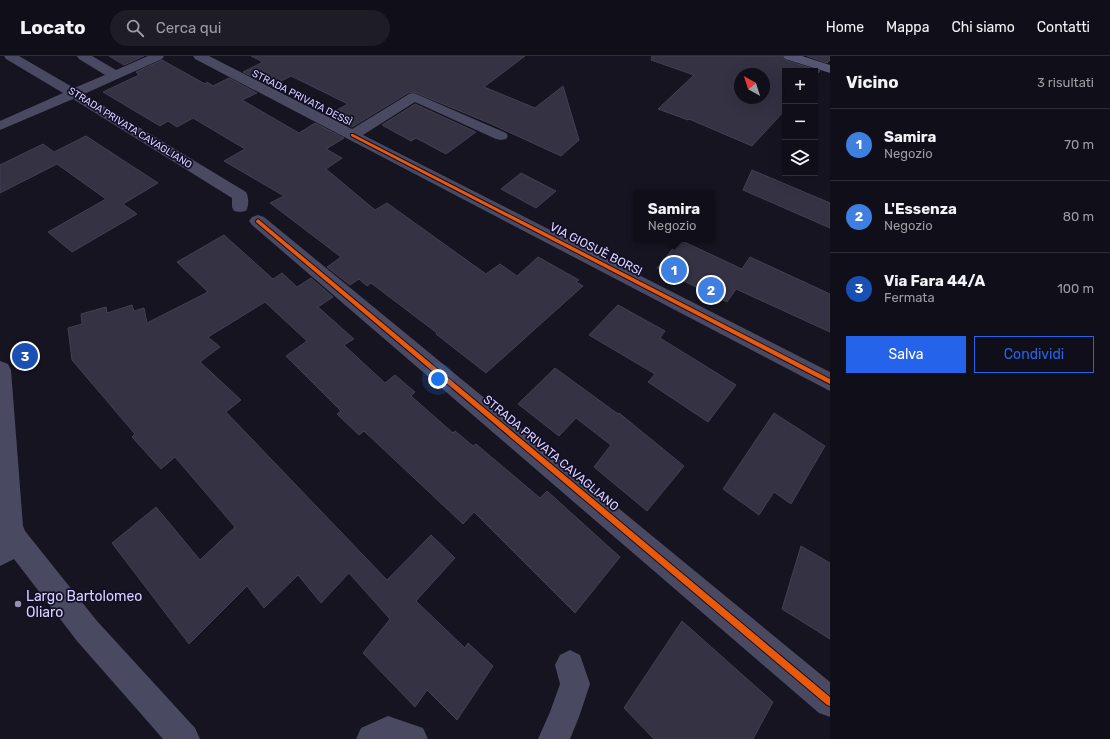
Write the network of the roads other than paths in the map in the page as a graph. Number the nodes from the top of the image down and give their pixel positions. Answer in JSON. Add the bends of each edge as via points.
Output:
{"nodes":[{"id":1,"x":10,"y":56,"type":"edge"},
{"id":2,"x":83,"y":56,"type":"edge"},
{"id":3,"x":158,"y":56,"type":"edge"},
{"id":4,"x":199,"y":56,"type":"edge"},
{"id":5,"x":231,"y":56,"type":"edge"},
{"id":6,"x":789,"y":56,"type":"edge"},
{"id":7,"x":214,"y":64,"type":"junction"},
{"id":8,"x":830,"y":69,"type":"edge"},
{"id":9,"x":115,"y":75,"type":"junction"},
{"id":10,"x":73,"y":93,"type":"junction"},
{"id":11,"x":0,"y":126,"type":"edge"},
{"id":12,"x":352,"y":135,"type":"junction"},
{"id":13,"x":501,"y":136,"type":"dead end"},
{"id":14,"x":240,"y":207,"type":"dead end"},
{"id":15,"x":258,"y":221,"type":"dead end"},
{"id":16,"x":0,"y":370,"type":"edge"},
{"id":17,"x":830,"y":382,"type":"edge"},
{"id":18,"x":8,"y":546,"type":"edge"},
{"id":19,"x":570,"y":666,"type":"dead end"},
{"id":20,"x":830,"y":702,"type":"edge"},
{"id":21,"x":184,"y":739,"type":"edge"},
{"id":22,"x":372,"y":739,"type":"edge"},
{"id":23,"x":412,"y":739,"type":"edge"},
{"id":24,"x":554,"y":739,"type":"edge"}],
"edges":[{"from":1,"to":10,"type":"street","name":"STRADA PRIVATA CAVAGLIANO"},
{"from":2,"to":9,"type":"street"},
{"from":3,"to":9,"type":"street"},
{"from":4,"to":7,"type":"street","name":"STRADA PRIVATA DESSÌ"},
{"from":5,"to":7,"type":"street"},
{"from":6,"to":8,"type":"main road"},
{"from":7,"to":12,"type":"street","name":"STRADA PRIVATA DESSÌ"},
{"from":9,"to":10,"type":"street"},
{"from":10,"to":11,"type":"street"},
{"from":10,"to":14,"type":"street","name":"STRADA PRIVATA CAVAGLIANO","via":[[240,196]]},
{"from":12,"to":13,"type":"street","name":"STRADA PRIVATA DESSÌ","via":[[414,97]]},
{"from":12,"to":17,"type":"street","name":"VIA GIOSUÈ BORSI"},
{"from":15,"to":20,"type":"street","name":"STRADA PRIVATA CAVAGLIANO"},
{"from":16,"to":18,"type":"street","via":[[10,527]]},
{"from":18,"to":21,"type":"street"},
{"from":19,"to":24,"type":"street","via":[[575,684]]},
{"from":22,"to":23,"type":"street","via":[[388,732]]}]}
